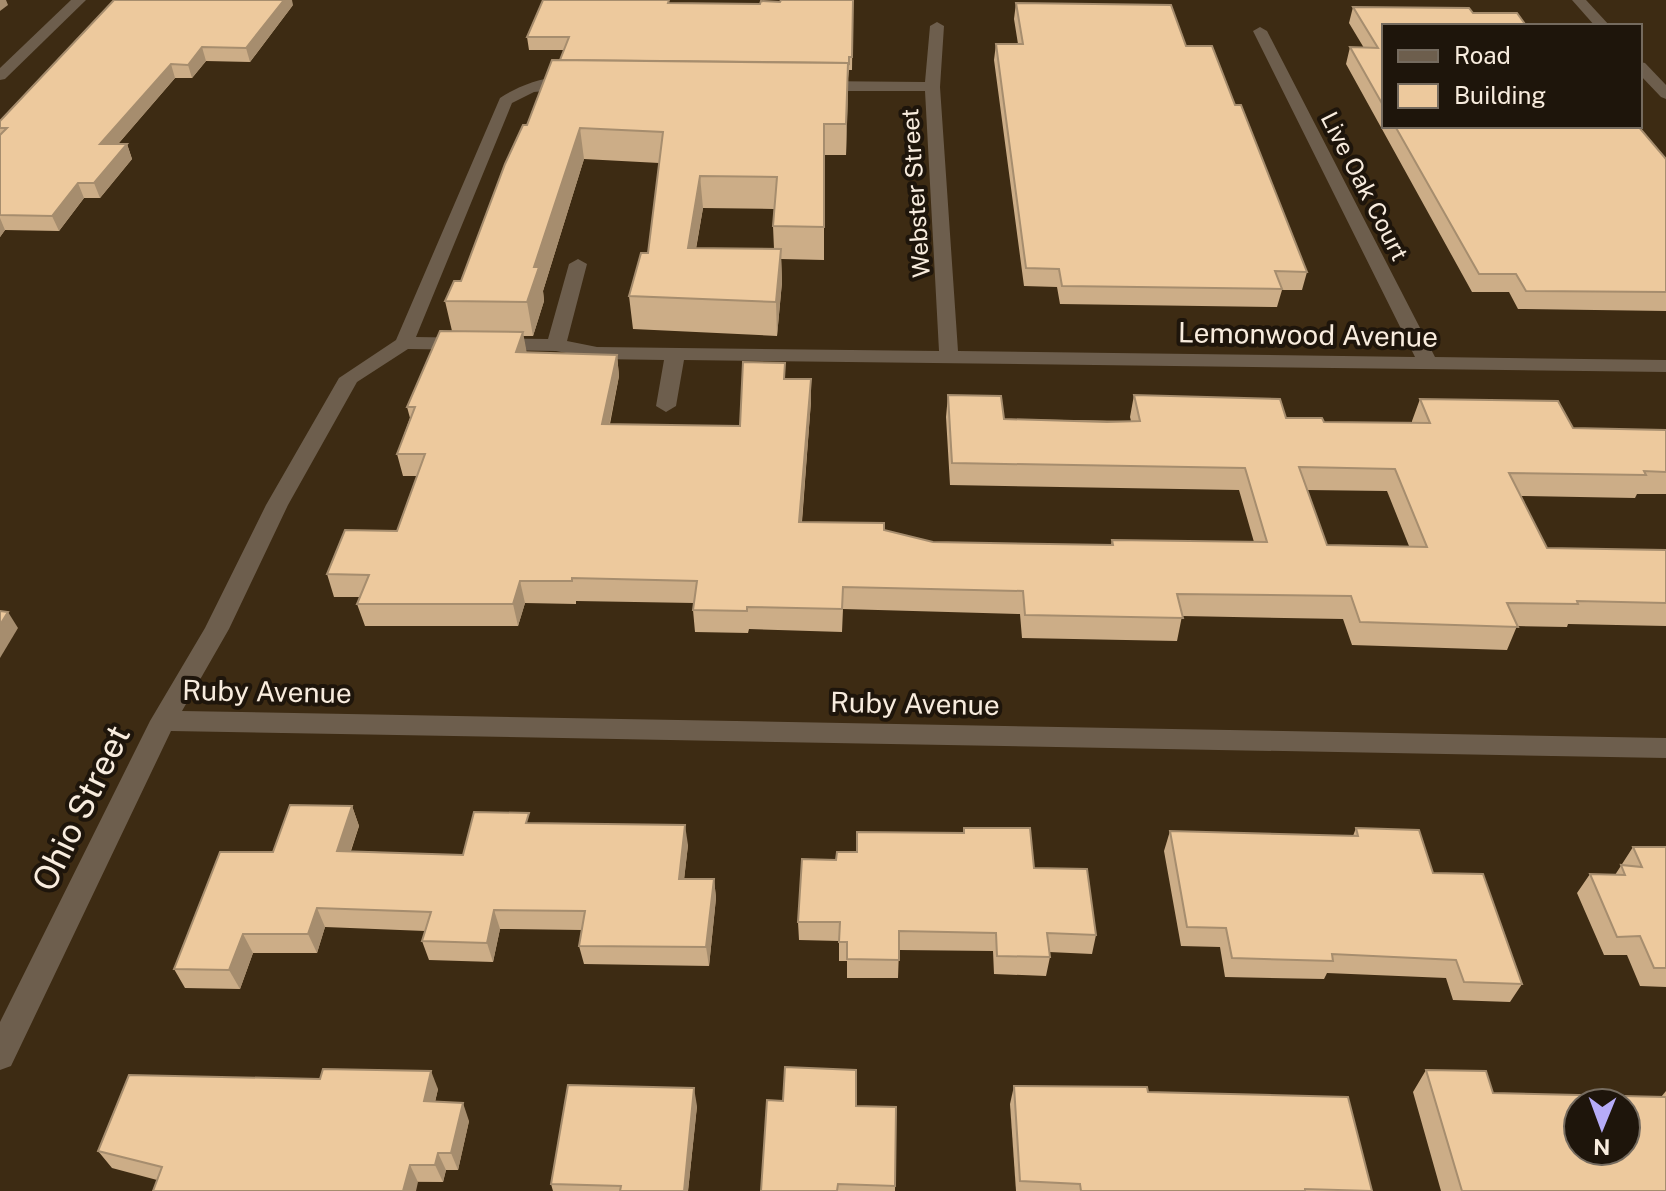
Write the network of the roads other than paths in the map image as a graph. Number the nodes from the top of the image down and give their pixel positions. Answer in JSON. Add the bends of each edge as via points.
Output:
{"nodes":[{"id":1,"x":79,"y":0,"type":"edge"},
{"id":2,"x":1579,"y":0,"type":"edge"},
{"id":3,"x":1601,"y":24,"type":"edge"},
{"id":4,"x":937,"y":26,"type":"dead end"},
{"id":5,"x":1260,"y":31,"type":"dead end"},
{"id":6,"x":1642,"y":68,"type":"edge"},
{"id":7,"x":0,"y":76,"type":"edge"},
{"id":8,"x":592,"y":84,"type":"edge"},
{"id":9,"x":794,"y":85,"type":"edge"},
{"id":10,"x":932,"y":87,"type":"junction"},
{"id":11,"x":1666,"y":94,"type":"edge"},
{"id":12,"x":578,"y":264,"type":"dead end"},
{"id":13,"x":404,"y":343,"type":"junction"},
{"id":14,"x":556,"y":345,"type":"junction"},
{"id":15,"x":675,"y":354,"type":"junction"},
{"id":16,"x":949,"y":357,"type":"junction"},
{"id":17,"x":1428,"y":363,"type":"junction"},
{"id":18,"x":1666,"y":366,"type":"edge"},
{"id":19,"x":666,"y":406,"type":"dead end"},
{"id":20,"x":163,"y":721,"type":"junction"},
{"id":21,"x":1666,"y":748,"type":"edge"},
{"id":22,"x":0,"y":1055,"type":"edge"}],
"edges":[{"from":1,"to":7,"type":"street"},
{"from":2,"to":3,"type":"street"},
{"from":4,"to":10,"type":"street","name":"Webster Street"},
{"from":5,"to":17,"type":"street","name":"Live Oak Court"},
{"from":6,"to":11,"type":"street"},
{"from":8,"to":13,"type":"street","via":[[545,83],[505,101]]},
{"from":9,"to":10,"type":"street"},
{"from":10,"to":16,"type":"street","name":"Webster Street"},
{"from":12,"to":14,"type":"street"},
{"from":13,"to":14,"type":"street","name":"Lemonwood Avenue"},
{"from":13,"to":20,"type":"street","name":"Ohio Street","via":[[349,378]]},
{"from":14,"to":15,"type":"street","name":"Lemonwood Avenue","via":[[597,353]]},
{"from":15,"to":16,"type":"street","name":"Lemonwood Avenue"},
{"from":15,"to":19,"type":"street"},
{"from":16,"to":17,"type":"street","name":"Lemonwood Avenue"},
{"from":17,"to":18,"type":"street","name":"Lemonwood Avenue"},
{"from":20,"to":21,"type":"street","name":"Ruby Avenue"},
{"from":20,"to":22,"type":"street","name":"Ohio Street"}]}
